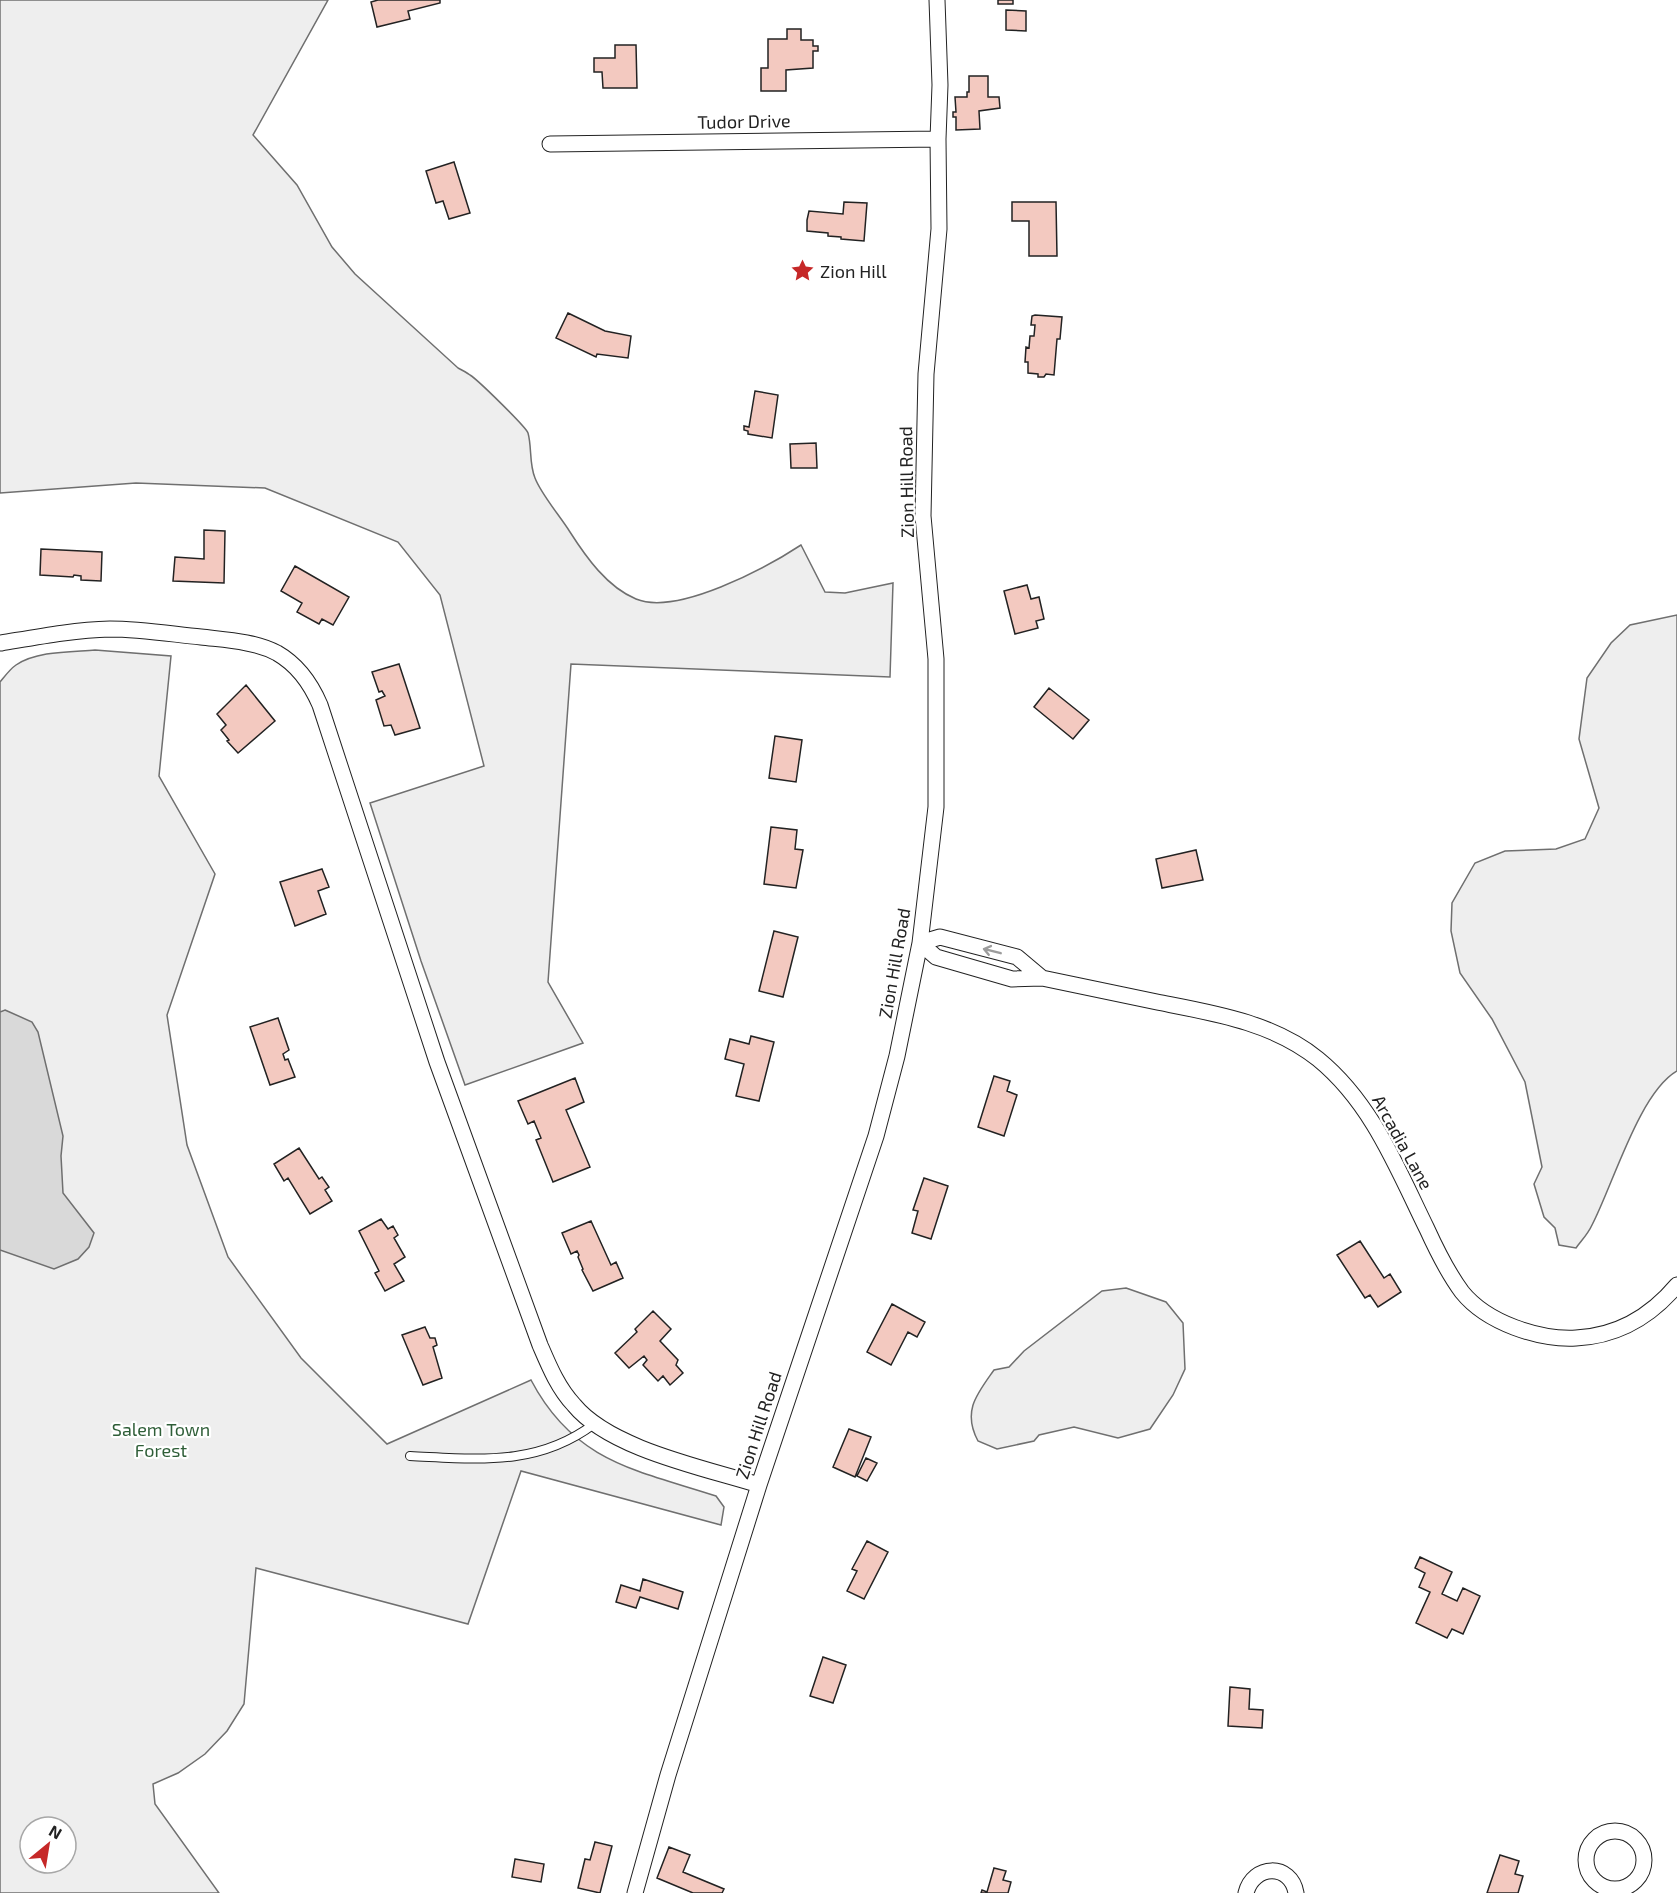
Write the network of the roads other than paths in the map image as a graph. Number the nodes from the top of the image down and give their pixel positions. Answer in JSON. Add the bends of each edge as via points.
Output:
{"nodes":[{"id":1,"x":938,"y":0,"type":"edge"},
{"id":2,"x":938,"y":139,"type":"junction"},
{"id":3,"x":550,"y":144,"type":"dead end"},
{"id":4,"x":0,"y":642,"type":"edge"},
{"id":5,"x":0,"y":653,"type":"edge"},
{"id":6,"x":920,"y":943,"type":"junction"},
{"id":7,"x":1041,"y":978,"type":"junction"},
{"id":8,"x":1677,"y":1285,"type":"edge"},
{"id":9,"x":594,"y":1424,"type":"junction"},
{"id":10,"x":410,"y":1456,"type":"dead end"},
{"id":11,"x":759,"y":1485,"type":"junction"},
{"id":12,"x":635,"y":1893,"type":"edge"},
{"id":13,"x":1246,"y":1893,"type":"edge"},
{"id":14,"x":1296,"y":1893,"type":"edge"}],
"edges":[{"from":1,"to":2,"type":"street","name":"Zion Hill Road"},
{"from":2,"to":3,"type":"street","name":"Tudor Drive"},
{"from":2,"to":6,"type":"street","name":"Zion Hill Road","via":[[939,229],[926,374],[923,516],[936,659],[936,807]]},
{"from":4,"to":5,"type":"street"},
{"from":4,"to":9,"type":"street","via":[[112,629],[234,640],[276,653],[307,680],[320,705],[437,1062],[540,1345],[555,1378],[573,1404]]},
{"from":6,"to":7,"type":"street","name":"Arcadia Lane","via":[[936,957],[990,973],[1011,979]]},
{"from":7,"to":6,"type":"street","name":"Arcadia Lane","one_way":true,"via":[[1017,957],[940,937]]},
{"from":6,"to":11,"type":"street","name":"Zion Hill Road","via":[[879,1126]]},
{"from":7,"to":8,"type":"street","name":"Arcadia Lane","via":[[1231,1017],[1264,1029],[1316,1058],[1366,1110],[1443,1262],[1464,1294],[1510,1327],[1563,1339],[1593,1338],[1645,1317]]},
{"from":9,"to":10,"type":"lane","via":[[564,1444],[513,1458]]},
{"from":9,"to":11,"type":"street","via":[[650,1452]]},
{"from":11,"to":12,"type":"street","name":"Zion Hill Road"},
{"from":13,"to":14,"type":"street","via":[[1256,1876],[1271,1871],[1292,1881]]}]}
